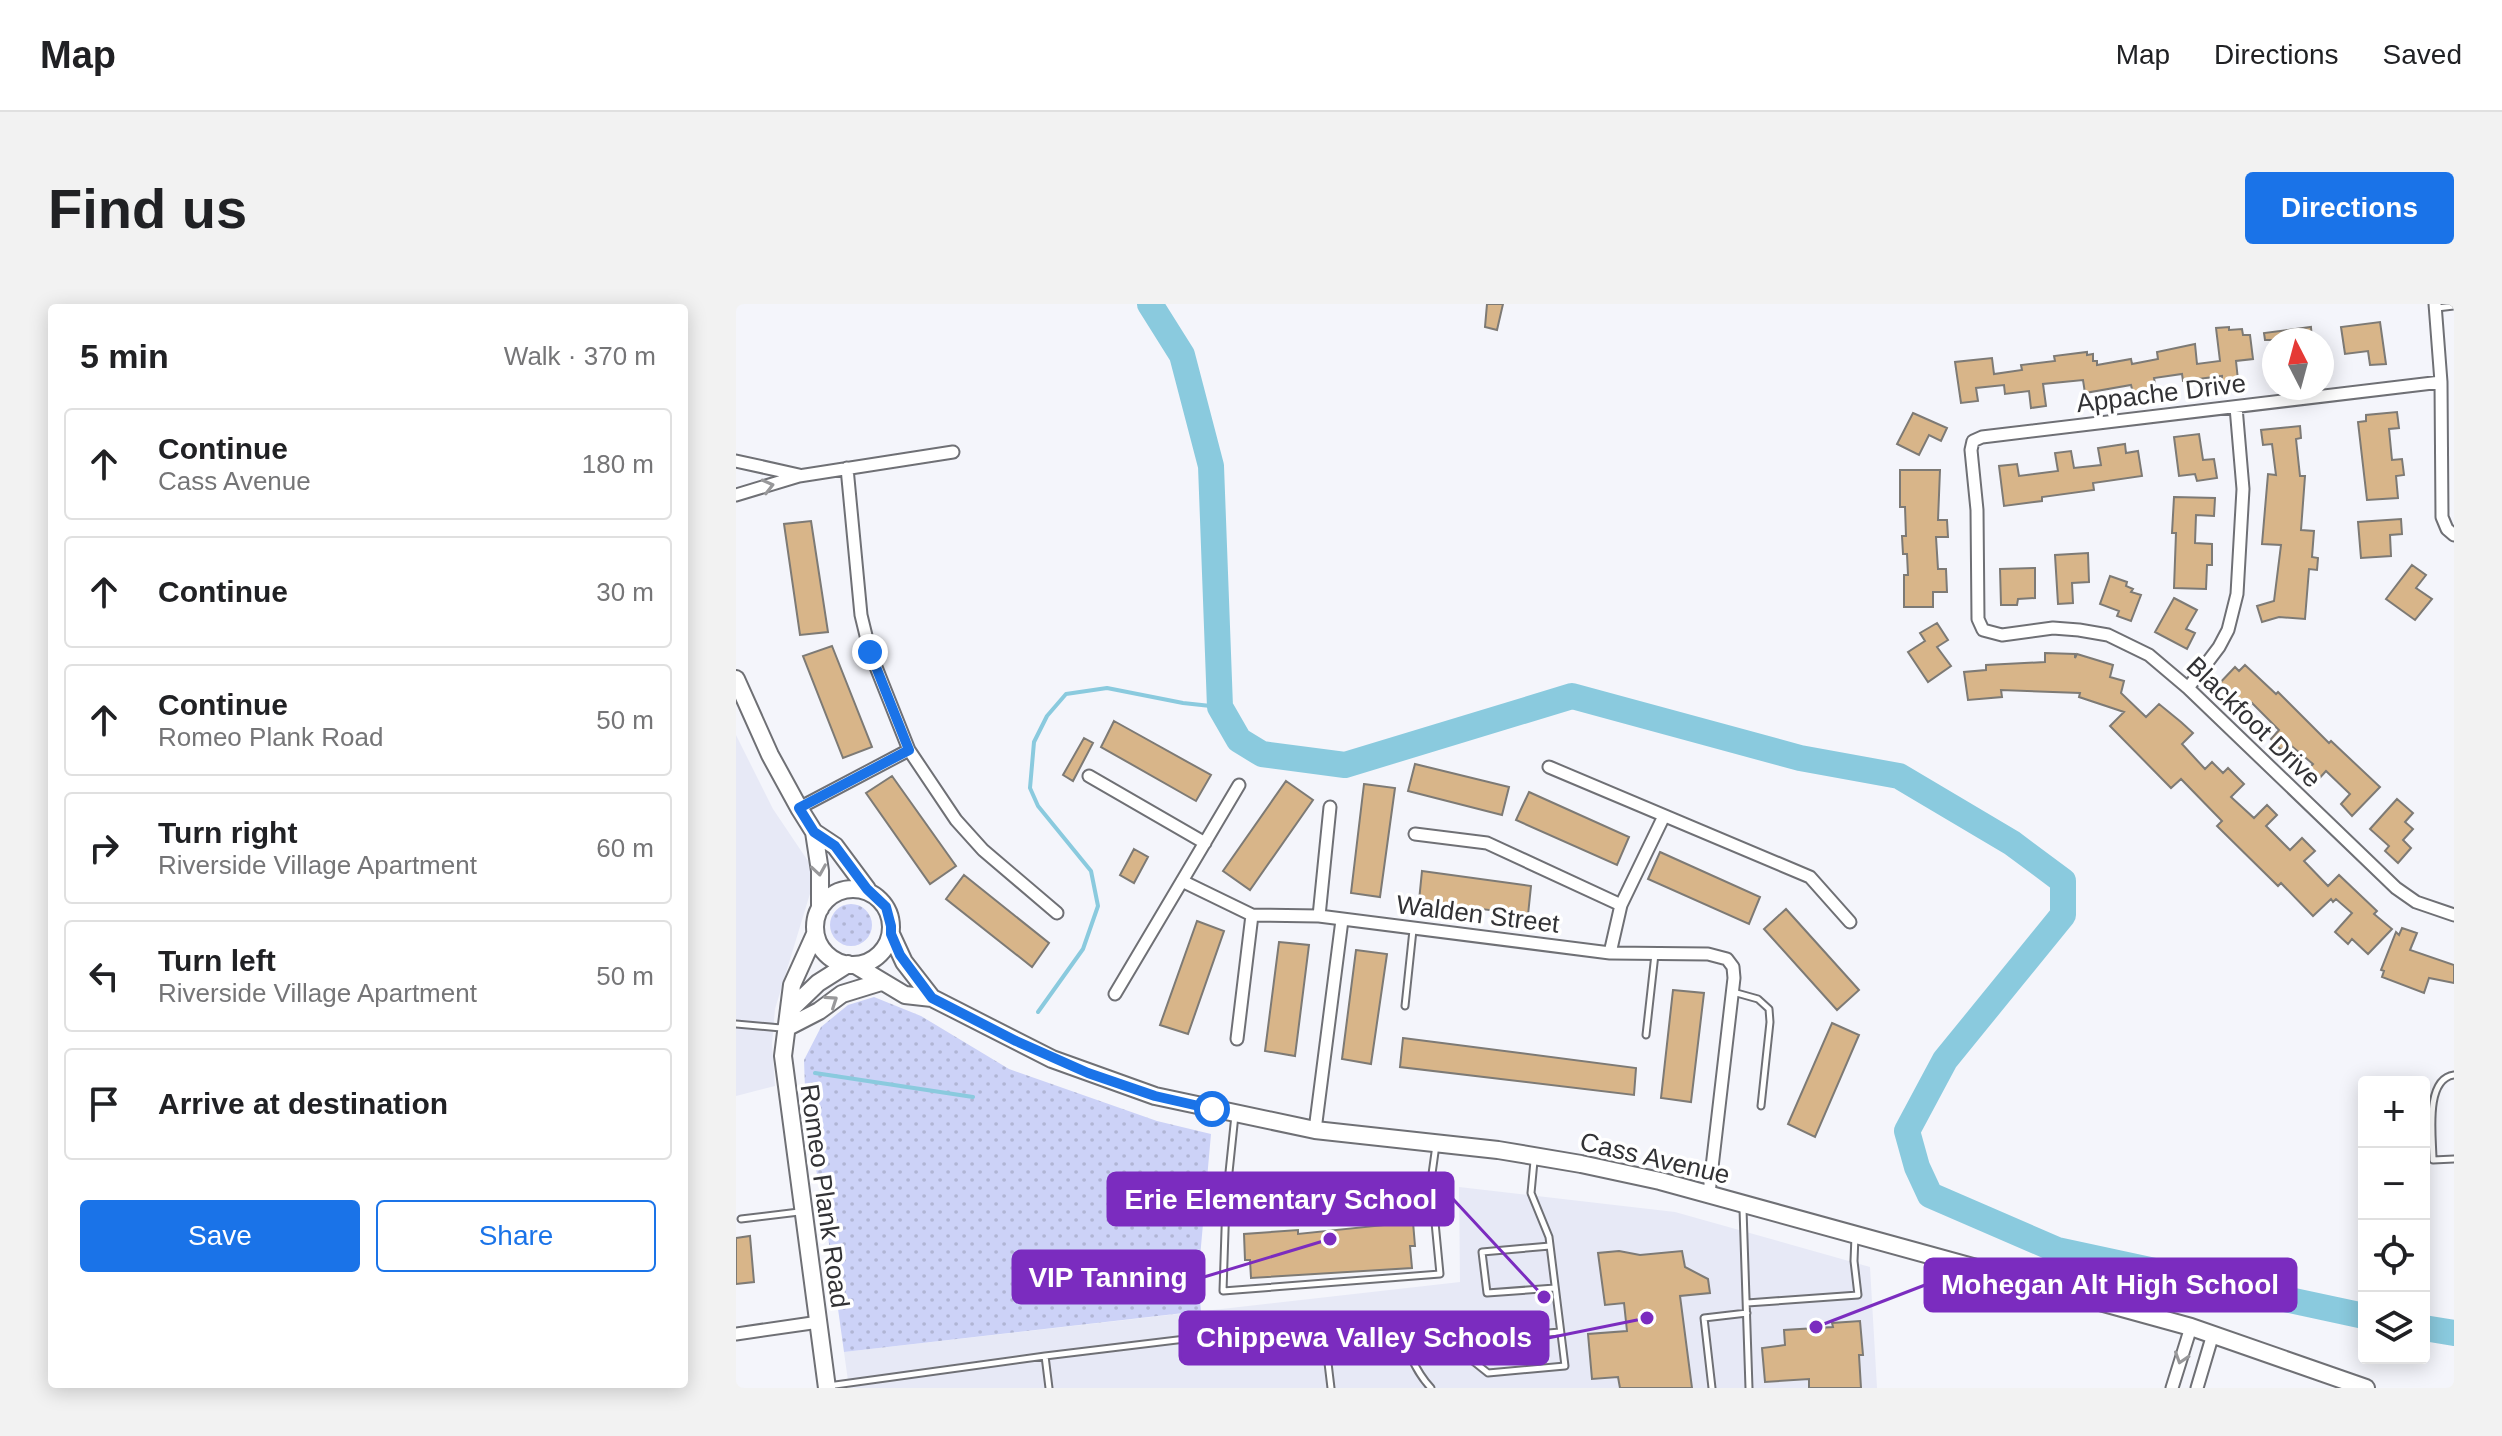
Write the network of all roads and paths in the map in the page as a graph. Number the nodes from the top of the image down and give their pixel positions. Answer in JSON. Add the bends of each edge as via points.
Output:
{"nodes":[{"id":1,"x":2436,"y":306,"type":"edge"},
{"id":2,"x":2454,"y":306,"type":"edge"},
{"id":3,"x":2441,"y":382,"type":"junction"},
{"id":4,"x":2236,"y":407,"type":"junction"},
{"id":5,"x":953,"y":452,"type":"dead end"},
{"id":6,"x":736,"y":461,"type":"edge"},
{"id":7,"x":847,"y":468,"type":"junction"},
{"id":8,"x":799,"y":476,"type":"junction"},
{"id":9,"x":736,"y":495,"type":"edge"},
{"id":10,"x":2454,"y":535,"type":"edge"},
{"id":11,"x":1995,"y":634,"type":"joint"},
{"id":12,"x":736,"y":679,"type":"edge"},
{"id":13,"x":2188,"y":688,"type":"junction"},
{"id":14,"x":909,"y":750,"type":"junction"},
{"id":15,"x":1549,"y":767,"type":"dead end"},
{"id":16,"x":1089,"y":776,"type":"dead end"},
{"id":17,"x":1239,"y":785,"type":"dead end"},
{"id":18,"x":1330,"y":807,"type":"dead end"},
{"id":19,"x":799,"y":808,"type":"junction"},
{"id":20,"x":1664,"y":816,"type":"junction"},
{"id":21,"x":814,"y":832,"type":"junction"},
{"id":22,"x":1415,"y":834,"type":"dead end"},
{"id":23,"x":1205,"y":843,"type":"junction"},
{"id":24,"x":1182,"y":881,"type":"junction"},
{"id":25,"x":867,"y":889,"type":"junction"},
{"id":26,"x":1621,"y":905,"type":"junction"},
{"id":27,"x":820,"y":909,"type":"junction"},
{"id":28,"x":1057,"y":913,"type":"dead end"},
{"id":29,"x":1252,"y":915,"type":"junction"},
{"id":30,"x":2454,"y":915,"type":"edge"},
{"id":31,"x":1319,"y":916,"type":"junction"},
{"id":32,"x":1342,"y":920,"type":"junction"},
{"id":33,"x":1850,"y":922,"type":"dead end"},
{"id":34,"x":1413,"y":929,"type":"junction"},
{"id":35,"x":815,"y":934,"type":"junction"},
{"id":36,"x":891,"y":934,"type":"junction"},
{"id":37,"x":1610,"y":953,"type":"junction"},
{"id":38,"x":1655,"y":953,"type":"junction"},
{"id":39,"x":852,"y":965,"type":"junction"},
{"id":40,"x":881,"y":982,"type":"junction"},
{"id":41,"x":1732,"y":992,"type":"junction"},
{"id":42,"x":1115,"y":994,"type":"dead end"},
{"id":43,"x":932,"y":998,"type":"junction"},
{"id":44,"x":1405,"y":1006,"type":"dead end"},
{"id":45,"x":790,"y":1010,"type":"junction"},
{"id":46,"x":736,"y":1024,"type":"edge"},
{"id":47,"x":786,"y":1028,"type":"junction"},
{"id":48,"x":1646,"y":1035,"type":"dead end"},
{"id":49,"x":1237,"y":1039,"type":"dead end"},
{"id":50,"x":2454,"y":1075,"type":"edge"},
{"id":51,"x":1761,"y":1106,"type":"dead end"},
{"id":52,"x":1235,"y":1114,"type":"junction"},
{"id":53,"x":1315,"y":1130,"type":"junction"},
{"id":54,"x":1436,"y":1143,"type":"junction"},
{"id":55,"x":1535,"y":1156,"type":"junction"},
{"id":56,"x":2454,"y":1159,"type":"edge"},
{"id":57,"x":1709,"y":1193,"type":"junction"},
{"id":58,"x":1743,"y":1204,"type":"junction"},
{"id":59,"x":803,"y":1211,"type":"junction"},
{"id":60,"x":741,"y":1219,"type":"dead end"},
{"id":61,"x":1855,"y":1236,"type":"junction"},
{"id":62,"x":1550,"y":1246,"type":"junction"},
{"id":63,"x":1555,"y":1288,"type":"junction"},
{"id":64,"x":1747,"y":1303,"type":"junction"},
{"id":65,"x":1747,"y":1313,"type":"junction"},
{"id":66,"x":1323,"y":1321,"type":"junction"},
{"id":67,"x":819,"y":1322,"type":"junction"},
{"id":68,"x":2191,"y":1327,"type":"junction"},
{"id":69,"x":1560,"y":1332,"type":"junction"},
{"id":70,"x":736,"y":1334,"type":"edge"},
{"id":71,"x":2213,"y":1334,"type":"junction"},
{"id":72,"x":1448,"y":1341,"type":"junction"},
{"id":73,"x":1407,"y":1350,"type":"junction"},
{"id":74,"x":1045,"y":1356,"type":"junction"},
{"id":75,"x":1420,"y":1373,"type":"junction"},
{"id":76,"x":827,"y":1387,"type":"edge"},
{"id":77,"x":1049,"y":1388,"type":"edge"},
{"id":78,"x":1331,"y":1388,"type":"edge"},
{"id":79,"x":1422,"y":1388,"type":"edge"},
{"id":80,"x":1431,"y":1388,"type":"edge"},
{"id":81,"x":1712,"y":1388,"type":"edge"},
{"id":82,"x":1749,"y":1388,"type":"edge"},
{"id":83,"x":2172,"y":1388,"type":"edge"},
{"id":84,"x":2197,"y":1388,"type":"edge"},
{"id":85,"x":2366,"y":1388,"type":"edge"}],
"edges":[{"from":1,"to":2,"type":"lane"},
{"from":1,"to":3,"type":"street"},
{"from":3,"to":4,"type":"street","name":"Appache Drive"},
{"from":3,"to":10,"type":"street","via":[[2443,523]]},
{"from":4,"to":11,"type":"street","name":"Appache Drive","via":[[1973,441],[1978,619],[1983,630]]},
{"from":4,"to":13,"type":"street","via":[[2243,489],[2237,594],[2228,630]]},
{"from":5,"to":7,"type":"street"},
{"from":6,"to":8,"type":"street"},
{"from":7,"to":8,"type":"street"},
{"from":7,"to":14,"type":"street","via":[[861,615]]},
{"from":9,"to":8,"type":"street","one_way":true},
{"from":11,"to":13,"type":"street","name":"Blackfoot Drive","via":[[2053,628],[2108,635],[2149,655]]},
{"from":12,"to":19,"type":"main road"},
{"from":13,"to":30,"type":"street","name":"Blackfoot Drive","via":[[2396,888],[2416,902]]},
{"from":14,"to":19,"type":"street"},
{"from":14,"to":28,"type":"street","via":[[983,850]]},
{"from":15,"to":20,"type":"street"},
{"from":16,"to":23,"type":"street"},
{"from":17,"to":23,"type":"street"},
{"from":18,"to":31,"type":"street"},
{"from":19,"to":21,"type":"main road"},
{"from":20,"to":26,"type":"street"},
{"from":20,"to":33,"type":"street","via":[[1810,877]]},
{"from":21,"to":25,"type":"main road","via":[[835,846]]},
{"from":21,"to":27,"type":"main road","one_way":true},
{"from":22,"to":26,"type":"street","name":"Walden Street","via":[[1487,843]]},
{"from":23,"to":24,"type":"street"},
{"from":24,"to":29,"type":"street","name":"Walden Street"},
{"from":24,"to":42,"type":"street"},
{"from":25,"to":27,"type":"main road","via":[[837,893]]},
{"from":25,"to":36,"type":"main road","via":[[886,907]]},
{"from":26,"to":37,"type":"street"},
{"from":27,"to":35,"type":"main road"},
{"from":29,"to":31,"type":"street","name":"Walden Street"},
{"from":29,"to":49,"type":"street"},
{"from":31,"to":32,"type":"street","name":"Walden Street"},
{"from":32,"to":34,"type":"street","name":"Walden Street"},
{"from":32,"to":53,"type":"street"},
{"from":34,"to":37,"type":"street","name":"Walden Street"},
{"from":34,"to":44,"type":"lane"},
{"from":35,"to":39,"type":"main road","via":[[832,958]]},
{"from":35,"to":45,"type":"main road","name":"Romeo Plank Road","via":[[795,975]]},
{"from":36,"to":39,"type":"main road","via":[[872,960]]},
{"from":36,"to":43,"type":"main road","name":"Cass Avenue","via":[[904,962]]},
{"from":37,"to":38,"type":"street","name":"Walden Street"},
{"from":38,"to":41,"type":"street","name":"Walden Street","via":[[1727,959],[1733,967]]},
{"from":38,"to":48,"type":"lane"},
{"from":39,"to":40,"type":"main road","name":"Cass Avenue"},
{"from":39,"to":45,"type":"main road","via":[[818,983]]},
{"from":40,"to":43,"type":"main road","name":"Cass Avenue","via":[[905,995]]},
{"from":47,"to":40,"type":"main road","one_way":true,"via":[[842,994]]},
{"from":41,"to":51,"type":"lane","via":[[1758,999],[1769,1009]]},
{"from":41,"to":57,"type":"street","name":"Walden Street"},
{"from":43,"to":52,"type":"main road","name":"Cass Avenue","via":[[1088,1073],[1155,1096]]},
{"from":45,"to":47,"type":"main road","name":"Romeo Plank Road"},
{"from":46,"to":47,"type":"lane"},
{"from":47,"to":59,"type":"main road","name":"Romeo Plank Road","via":[[785,1085]]},
{"from":50,"to":56,"type":"lane","via":[[2446,1076],[2432,1099],[2433,1160]]},
{"from":52,"to":53,"type":"main road","name":"Cass Avenue"},
{"from":52,"to":54,"type":"lane","via":[[1223,1291],[1440,1274],[1431,1181]]},
{"from":53,"to":54,"type":"main road","name":"Cass Avenue"},
{"from":54,"to":55,"type":"main road","name":"Cass Avenue"},
{"from":55,"to":57,"type":"main road","name":"Cass Avenue"},
{"from":55,"to":62,"type":"lane","via":[[1531,1193]]},
{"from":57,"to":58,"type":"main road","name":"Cass Avenue"},
{"from":58,"to":61,"type":"main road","name":"Cass Avenue"},
{"from":58,"to":64,"type":"lane"},
{"from":59,"to":60,"type":"lane"},
{"from":59,"to":67,"type":"main road","name":"Romeo Plank Road"},
{"from":61,"to":64,"type":"lane","via":[[1858,1295]]},
{"from":61,"to":68,"type":"main road","name":"Cass Avenue"},
{"from":62,"to":63,"type":"lane"},
{"from":62,"to":63,"type":"lane","via":[[1482,1252],[1485,1280],[1487,1293]]},
{"from":63,"to":69,"type":"lane"},
{"from":64,"to":65,"type":"lane"},
{"from":65,"to":81,"type":"lane","via":[[1704,1318]]},
{"from":65,"to":82,"type":"lane"},
{"from":66,"to":73,"type":"lane","via":[[1378,1320],[1390,1325]]},
{"from":66,"to":74,"type":"lane"},
{"from":66,"to":78,"type":"lane"},
{"from":67,"to":70,"type":"street"},
{"from":67,"to":76,"type":"main road","name":"Romeo Plank Road"},
{"from":68,"to":71,"type":"main road","name":"Cass Avenue"},
{"from":68,"to":83,"type":"street","one_way":true},
{"from":69,"to":72,"type":"lane"},
{"from":69,"to":72,"type":"lane","via":[[1565,1366],[1488,1373]]},
{"from":71,"to":84,"type":"street"},
{"from":71,"to":85,"type":"main road","name":"Cass Avenue"},
{"from":72,"to":73,"type":"lane"},
{"from":73,"to":75,"type":"lane"},
{"from":74,"to":76,"type":"lane"},
{"from":74,"to":77,"type":"lane"},
{"from":75,"to":79,"type":"lane"},
{"from":75,"to":80,"type":"lane"}]}
